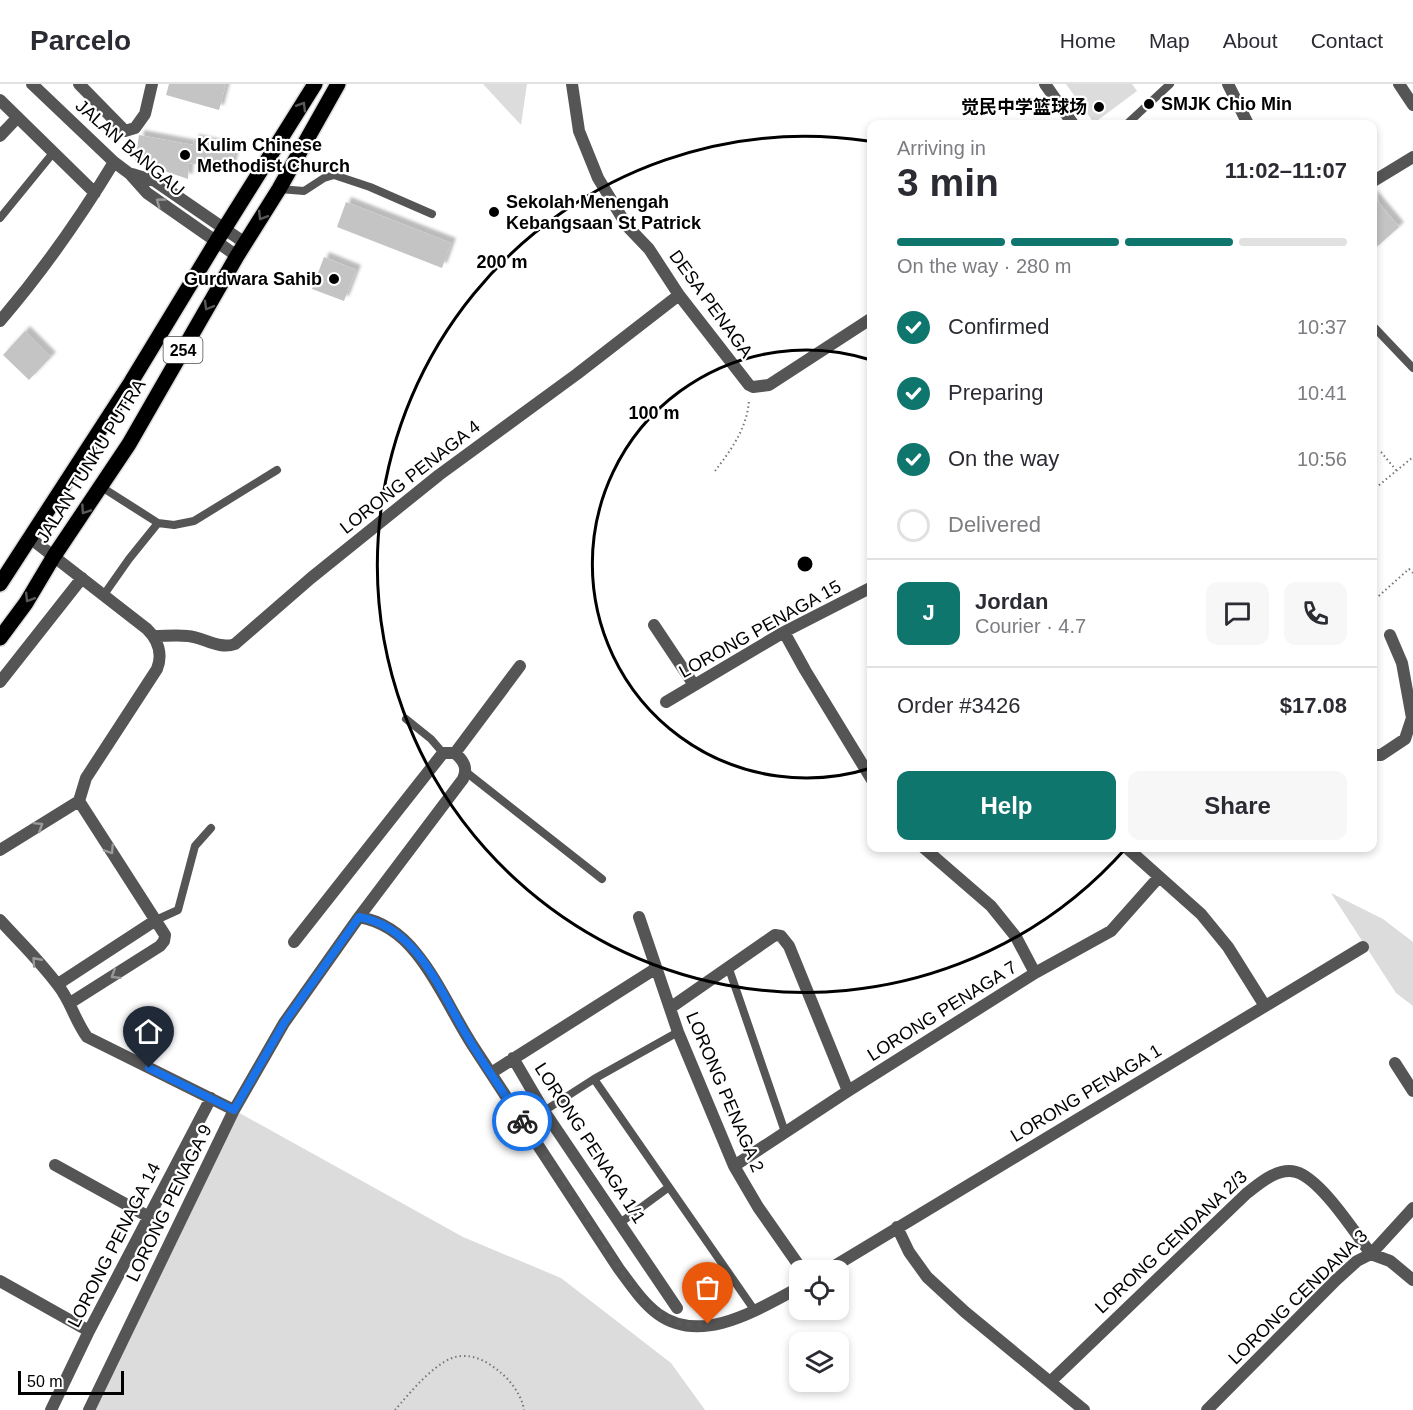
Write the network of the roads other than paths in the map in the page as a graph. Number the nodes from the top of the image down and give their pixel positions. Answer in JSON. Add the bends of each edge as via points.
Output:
{"nodes":[{"id":1,"x":32,"y":84,"type":"edge"},
{"id":2,"x":79,"y":84,"type":"edge"},
{"id":3,"x":152,"y":84,"type":"edge"},
{"id":4,"x":315,"y":84,"type":"edge"},
{"id":5,"x":338,"y":84,"type":"edge"},
{"id":6,"x":572,"y":84,"type":"edge"},
{"id":7,"x":1045,"y":84,"type":"edge"},
{"id":8,"x":1170,"y":84,"type":"edge"},
{"id":9,"x":1228,"y":84,"type":"edge"},
{"id":10,"x":1399,"y":84,"type":"edge"},
{"id":11,"x":0,"y":100,"type":"edge"},
{"id":12,"x":1413,"y":105,"type":"edge"},
{"id":13,"x":17,"y":118,"type":"junction"},
{"id":14,"x":1070,"y":120,"type":"edge"},
{"id":15,"x":1130,"y":120,"type":"edge"},
{"id":16,"x":1246,"y":120,"type":"edge"},
{"id":17,"x":0,"y":136,"type":"edge"},
{"id":18,"x":53,"y":153,"type":"junction"},
{"id":19,"x":1413,"y":157,"type":"edge"},
{"id":20,"x":114,"y":162,"type":"junction"},
{"id":21,"x":130,"y":174,"type":"junction"},
{"id":22,"x":1377,"y":179,"type":"edge"},
{"id":23,"x":279,"y":189,"type":"junction"},
{"id":24,"x":95,"y":193,"type":"junction"},
{"id":25,"x":237,"y":208,"type":"junction"},
{"id":26,"x":202,"y":213,"type":"junction"},
{"id":27,"x":432,"y":214,"type":"dead end"},
{"id":28,"x":0,"y":218,"type":"edge"},
{"id":29,"x":194,"y":226,"type":"junction"},
{"id":30,"x":220,"y":235,"type":"junction"},
{"id":31,"x":241,"y":249,"type":"junction"},
{"id":32,"x":203,"y":262,"type":"junction"},
{"id":33,"x":679,"y":296,"type":"junction"},
{"id":34,"x":0,"y":321,"type":"edge"},
{"id":35,"x":867,"y":321,"type":"edge"},
{"id":36,"x":1377,"y":330,"type":"edge"},
{"id":37,"x":1413,"y":368,"type":"edge"},
{"id":38,"x":277,"y":470,"type":"dead end"},
{"id":39,"x":100,"y":486,"type":"junction"},
{"id":40,"x":158,"y":524,"type":"junction"},
{"id":41,"x":30,"y":538,"type":"junction"},
{"id":42,"x":54,"y":555,"type":"junction"},
{"id":43,"x":82,"y":578,"type":"junction"},
{"id":44,"x":0,"y":584,"type":"edge"},
{"id":45,"x":867,"y":590,"type":"edge"},
{"id":46,"x":103,"y":596,"type":"junction"},
{"id":47,"x":654,"y":625,"type":"dead end"},
{"id":48,"x":784,"y":632,"type":"junction"},
{"id":49,"x":1390,"y":635,"type":"dead end"},
{"id":50,"x":154,"y":636,"type":"junction"},
{"id":51,"x":0,"y":638,"type":"edge"},
{"id":52,"x":519,"y":666,"type":"dead end"},
{"id":53,"x":0,"y":682,"type":"edge"},
{"id":54,"x":694,"y":685,"type":"junction"},
{"id":55,"x":666,"y":702,"type":"dead end"},
{"id":56,"x":406,"y":718,"type":"dead end"},
{"id":57,"x":449,"y":753,"type":"junction"},
{"id":58,"x":1377,"y":755,"type":"edge"},
{"id":59,"x":466,"y":772,"type":"junction"},
{"id":60,"x":867,"y":772,"type":"edge"},
{"id":61,"x":79,"y":801,"type":"junction"},
{"id":62,"x":211,"y":828,"type":"dead end"},
{"id":63,"x":0,"y":850,"type":"edge"},
{"id":64,"x":929,"y":852,"type":"edge"},
{"id":65,"x":1131,"y":852,"type":"edge"},
{"id":66,"x":1159,"y":877,"type":"junction"},
{"id":67,"x":602,"y":879,"type":"dead end"},
{"id":68,"x":359,"y":917,"type":"junction"},
{"id":69,"x":639,"y":917,"type":"dead end"},
{"id":70,"x":0,"y":920,"type":"edge"},
{"id":71,"x":156,"y":920,"type":"junction"},
{"id":72,"x":294,"y":942,"type":"dead end"},
{"id":73,"x":1363,"y":947,"type":"dead end"},
{"id":74,"x":729,"y":966,"type":"junction"},
{"id":75,"x":655,"y":969,"type":"junction"},
{"id":76,"x":1035,"y":973,"type":"junction"},
{"id":77,"x":58,"y":984,"type":"junction"},
{"id":78,"x":70,"y":1003,"type":"junction"},
{"id":79,"x":1265,"y":1006,"type":"junction"},
{"id":80,"x":670,"y":1008,"type":"junction"},
{"id":81,"x":678,"y":1032,"type":"junction"},
{"id":82,"x":513,"y":1058,"type":"junction"},
{"id":83,"x":1395,"y":1063,"type":"dead end"},
{"id":84,"x":491,"y":1073,"type":"junction"},
{"id":85,"x":594,"y":1079,"type":"junction"},
{"id":86,"x":848,"y":1091,"type":"junction"},
{"id":87,"x":1413,"y":1091,"type":"edge"},
{"id":88,"x":211,"y":1098,"type":"junction"},
{"id":89,"x":234,"y":1110,"type":"junction"},
{"id":90,"x":544,"y":1111,"type":"junction"},
{"id":91,"x":785,"y":1132,"type":"junction"},
{"id":92,"x":55,"y":1165,"type":"dead end"},
{"id":93,"x":734,"y":1166,"type":"junction"},
{"id":94,"x":669,"y":1187,"type":"junction"},
{"id":95,"x":1413,"y":1208,"type":"edge"},
{"id":96,"x":149,"y":1217,"type":"junction"},
{"id":97,"x":620,"y":1223,"type":"junction"},
{"id":98,"x":897,"y":1227,"type":"junction"},
{"id":99,"x":1371,"y":1254,"type":"junction"},
{"id":100,"x":795,"y":1260,"type":"edge"},
{"id":101,"x":844,"y":1260,"type":"edge"},
{"id":102,"x":1413,"y":1280,"type":"edge"},
{"id":103,"x":0,"y":1281,"type":"edge"},
{"id":104,"x":789,"y":1293,"type":"edge"},
{"id":105,"x":677,"y":1308,"type":"dead end"},
{"id":106,"x":755,"y":1311,"type":"junction"},
{"id":107,"x":89,"y":1331,"type":"junction"},
{"id":108,"x":1050,"y":1382,"type":"junction"},
{"id":109,"x":51,"y":1410,"type":"edge"},
{"id":110,"x":89,"y":1410,"type":"edge"},
{"id":111,"x":1084,"y":1410,"type":"edge"},
{"id":112,"x":1207,"y":1410,"type":"edge"}],
"edges":[{"from":1,"to":20,"type":"street","name":"JALAN BANGAU"},
{"from":2,"to":3,"type":"street","via":[[124,131],[135,128],[145,114]]},
{"from":25,"to":4,"type":"main road","name":"JALAN TUNKU PUTRA","number":"254","one_way":true},
{"from":5,"to":23,"type":"main road","name":"JALAN TUNKU PUTRA","number":"254"},
{"from":6,"to":33,"type":"street","name":"DESA PENAGA","via":[[579,131],[598,178],[627,226],[649,249]]},
{"from":7,"to":14,"type":"street"},
{"from":8,"to":15,"type":"lane"},
{"from":9,"to":16,"type":"street"},
{"from":10,"to":12,"type":"street"},
{"from":11,"to":13,"type":"street"},
{"from":13,"to":17,"type":"street"},
{"from":13,"to":18,"type":"street"},
{"from":18,"to":24,"type":"street"},
{"from":18,"to":28,"type":"lane"},
{"from":19,"to":22,"type":"street"},
{"from":20,"to":21,"type":"street","name":"JALAN BANGAU"},
{"from":20,"to":24,"type":"street"},
{"from":21,"to":26,"type":"street","via":[[155,181]]},
{"from":29,"to":21,"type":"street","name":"JALAN BANGAU","one_way":true,"via":[[147,193]]},
{"from":23,"to":27,"type":"lane","via":[[304,191],[334,175]]},
{"from":23,"to":31,"type":"main road","name":"JALAN TUNKU PUTRA","number":"254","one_way":true},
{"from":24,"to":34,"type":"street","via":[[32,284]]},
{"from":25,"to":26,"type":"street","via":[[216,216]]},
{"from":25,"to":30,"type":"main road","name":"JALAN TUNKU PUTRA","number":"254"},
{"from":26,"to":30,"type":"street"},
{"from":29,"to":30,"type":"street","name":"JALAN BANGAU"},
{"from":29,"to":32,"type":"street","via":[[205,248]]},
{"from":30,"to":31,"type":"street","name":"JALAN BANGAU"},
{"from":30,"to":32,"type":"main road","name":"JALAN TUNKU PUTRA","number":"254"},
{"from":31,"to":39,"type":"main road","name":"JALAN TUNKU PUTRA","number":"254","one_way":true,"via":[[129,444]]},
{"from":32,"to":41,"type":"main road","name":"JALAN TUNKU PUTRA","number":"254"},
{"from":33,"to":35,"type":"street","name":"DESA PENAGA","via":[[753,387],[768,385]]},
{"from":33,"to":50,"type":"street","name":"LORONG PENAGA 4","via":[[439,475],[235,644],[219,645],[190,636]]},
{"from":36,"to":37,"type":"lane"},
{"from":38,"to":40,"type":"lane","via":[[194,521]]},
{"from":39,"to":40,"type":"lane"},
{"from":39,"to":42,"type":"main road","name":"JALAN TUNKU PUTRA","number":"254","one_way":true},
{"from":40,"to":46,"type":"lane"},
{"from":41,"to":42,"type":"street"},
{"from":41,"to":44,"type":"main road","name":"JALAN TUNKU PUTRA","number":"254"},
{"from":42,"to":43,"type":"street"},
{"from":42,"to":51,"type":"main road","name":"JALAN TUNKU PUTRA","number":"254","one_way":true},
{"from":43,"to":46,"type":"street"},
{"from":43,"to":53,"type":"street"},
{"from":45,"to":48,"type":"street","name":"LORONG PENAGA 15"},
{"from":46,"to":50,"type":"street"},
{"from":47,"to":54,"type":"street"},
{"from":48,"to":54,"type":"street","name":"LORONG PENAGA 15"},
{"from":48,"to":60,"type":"street"},
{"from":49,"to":58,"type":"street","via":[[1402,663],[1412,718],[1406,739]]},
{"from":50,"to":61,"type":"street","via":[[161,653],[157,669],[86,778]]},
{"from":52,"to":57,"type":"street"},
{"from":54,"to":55,"type":"street","name":"LORONG PENAGA 15"},
{"from":56,"to":57,"type":"lane"},
{"from":57,"to":59,"type":"street","via":[[463,762]]},
{"from":57,"to":72,"type":"street"},
{"from":59,"to":67,"type":"lane"},
{"from":59,"to":68,"type":"street","name":"LORONG PENAGA 9"},
{"from":63,"to":61,"type":"street","one_way":true},
{"from":61,"to":71,"type":"street","one_way":true},
{"from":62,"to":71,"type":"lane","via":[[195,846],[178,910]]},
{"from":64,"to":76,"type":"street","via":[[991,906],[1016,937]]},
{"from":65,"to":66,"type":"street"},
{"from":66,"to":76,"type":"street","name":"LORONG PENAGA 7","via":[[1111,931]]},
{"from":66,"to":79,"type":"street","via":[[1201,914],[1228,947]]},
{"from":68,"to":84,"type":"street","via":[[390,928],[414,951],[436,980]]},
{"from":68,"to":89,"type":"street","name":"LORONG PENAGA 9","via":[[284,1023]]},
{"from":69,"to":75,"type":"street","name":"LORONG PENAGA 2"},
{"from":77,"to":70,"type":"street","one_way":true},
{"from":71,"to":77,"type":"street"},
{"from":71,"to":78,"type":"street","one_way":true,"via":[[165,935],[160,946]]},
{"from":73,"to":79,"type":"street","name":"LORONG PENAGA 1"},
{"from":74,"to":80,"type":"street"},
{"from":74,"to":86,"type":"street","via":[[776,935],[781,936],[789,946]]},
{"from":74,"to":91,"type":"lane"},
{"from":75,"to":80,"type":"street","name":"LORONG PENAGA 2"},
{"from":75,"to":82,"type":"street"},
{"from":76,"to":86,"type":"street","name":"LORONG PENAGA 7"},
{"from":77,"to":78,"type":"street"},
{"from":78,"to":88,"type":"street","via":[[76,1023],[87,1037]]},
{"from":79,"to":98,"type":"street","name":"LORONG PENAGA 1"},
{"from":80,"to":81,"type":"street","name":"LORONG PENAGA 2"},
{"from":81,"to":85,"type":"lane"},
{"from":81,"to":93,"type":"street","name":"LORONG PENAGA 2"},
{"from":82,"to":84,"type":"street"},
{"from":82,"to":90,"type":"street","name":"LORONG PENAGA 1/1"},
{"from":83,"to":87,"type":"street"},
{"from":84,"to":106,"type":"street","via":[[619,1269],[658,1314],[682,1325],[695,1326],[720,1323]]},
{"from":85,"to":90,"type":"lane"},
{"from":85,"to":94,"type":"lane"},
{"from":86,"to":91,"type":"street","name":"LORONG PENAGA 7"},
{"from":88,"to":89,"type":"street"},
{"from":88,"to":96,"type":"street","name":"LORONG PENAGA 14"},
{"from":89,"to":110,"type":"street","name":"LORONG PENAGA 9"},
{"from":90,"to":97,"type":"street","name":"LORONG PENAGA 1/1"},
{"from":91,"to":93,"type":"street","name":"LORONG PENAGA 7"},
{"from":92,"to":96,"type":"street"},
{"from":93,"to":100,"type":"street","name":"LORONG PENAGA 2"},
{"from":94,"to":97,"type":"lane"},
{"from":94,"to":106,"type":"lane"},
{"from":95,"to":99,"type":"street","name":"LORONG CENDANA 3"},
{"from":96,"to":107,"type":"street","name":"LORONG PENAGA 14"},
{"from":97,"to":105,"type":"street","name":"LORONG PENAGA 1/1"},
{"from":98,"to":101,"type":"street","name":"LORONG PENAGA 1"},
{"from":98,"to":108,"type":"street","via":[[927,1277]]},
{"from":99,"to":102,"type":"street","via":[[1390,1261]]},
{"from":99,"to":108,"type":"street","name":"LORONG CENDANA 2/3","via":[[1312,1182],[1296,1172],[1265,1178]]},
{"from":99,"to":112,"type":"street","name":"LORONG CENDANA 3","via":[[1336,1280]]},
{"from":103,"to":107,"type":"street"},
{"from":104,"to":106,"type":"street"},
{"from":107,"to":109,"type":"street","name":"LORONG PENAGA 14"},
{"from":108,"to":111,"type":"street"}]}
